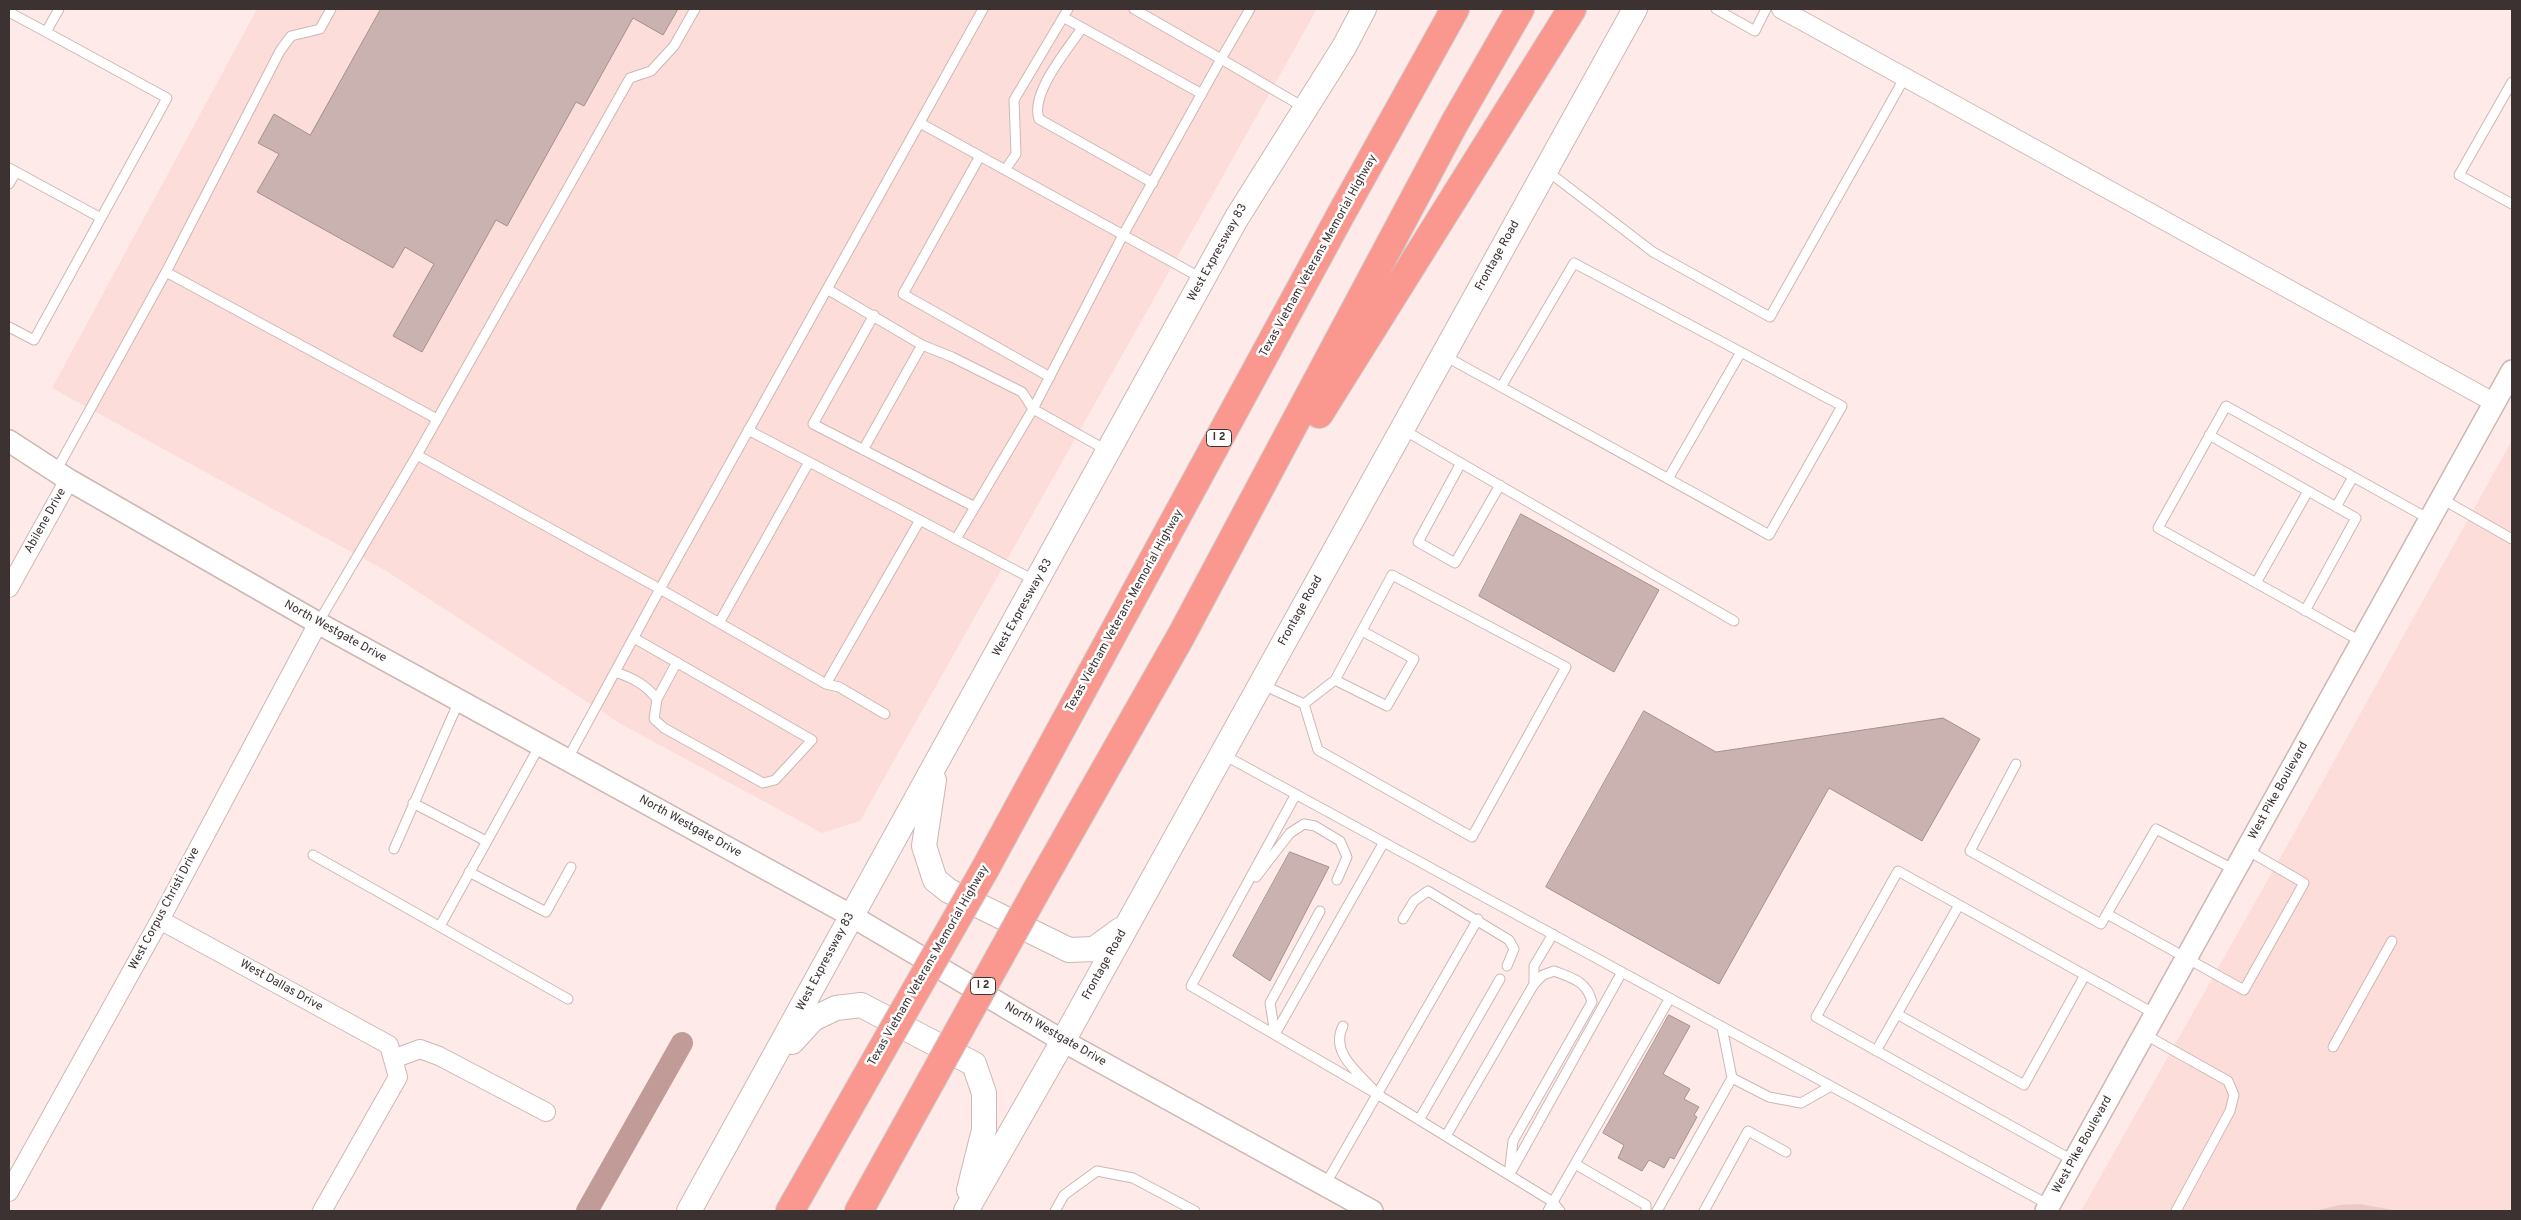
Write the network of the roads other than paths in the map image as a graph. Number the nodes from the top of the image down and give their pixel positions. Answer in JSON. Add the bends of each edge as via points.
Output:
{"nodes":[{"id":1,"x":59,"y":9,"type":"edge"},
{"id":2,"x":331,"y":9,"type":"edge"},
{"id":3,"x":695,"y":9,"type":"edge"},
{"id":4,"x":983,"y":9,"type":"edge"},
{"id":5,"x":1134,"y":9,"type":"edge"},
{"id":6,"x":1250,"y":9,"type":"edge"},
{"id":7,"x":1364,"y":9,"type":"edge"},
{"id":8,"x":1455,"y":9,"type":"edge"},
{"id":9,"x":1520,"y":9,"type":"edge"},
{"id":10,"x":1572,"y":9,"type":"edge"},
{"id":11,"x":1635,"y":9,"type":"edge"},
{"id":12,"x":1716,"y":9,"type":"edge"},
{"id":13,"x":1766,"y":9,"type":"edge"},
{"id":14,"x":1781,"y":9,"type":"edge"},
{"id":15,"x":9,"y":12,"type":"edge"},
{"id":16,"x":1066,"y":13,"type":"edge"},
{"id":17,"x":1082,"y":28,"type":"junction"},
{"id":18,"x":46,"y":32,"type":"junction"},
{"id":19,"x":1222,"y":59,"type":"junction"},
{"id":20,"x":1905,"y":77,"type":"junction"},
{"id":21,"x":2512,"y":82,"type":"edge"},
{"id":22,"x":1202,"y":94,"type":"junction"},
{"id":23,"x":1306,"y":108,"type":"junction"},
{"id":24,"x":920,"y":123,"type":"junction"},
{"id":25,"x":980,"y":156,"type":"junction"},
{"id":26,"x":12,"y":170,"type":"edge"},
{"id":27,"x":1005,"y":170,"type":"junction"},
{"id":28,"x":1546,"y":170,"type":"junction"},
{"id":29,"x":1153,"y":182,"type":"junction"},
{"id":30,"x":9,"y":184,"type":"edge"},
{"id":31,"x":2512,"y":204,"type":"edge"},
{"id":32,"x":101,"y":218,"type":"junction"},
{"id":33,"x":1124,"y":235,"type":"junction"},
{"id":34,"x":166,"y":272,"type":"junction"},
{"id":35,"x":1203,"y":279,"type":"junction"},
{"id":36,"x":828,"y":289,"type":"junction"},
{"id":37,"x":874,"y":315,"type":"junction"},
{"id":38,"x":9,"y":327,"type":"edge"},
{"id":39,"x":922,"y":344,"type":"junction"},
{"id":40,"x":1741,"y":352,"type":"junction"},
{"id":41,"x":1443,"y":355,"type":"junction"},
{"id":42,"x":2512,"y":371,"type":"edge"},
{"id":43,"x":1050,"y":377,"type":"junction"},
{"id":44,"x":1502,"y":387,"type":"junction"},
{"id":45,"x":2495,"y":403,"type":"junction"},
{"id":46,"x":1033,"y":409,"type":"junction"},
{"id":47,"x":437,"y":420,"type":"junction"},
{"id":48,"x":1402,"y":429,"type":"junction"},
{"id":49,"x":748,"y":430,"type":"junction"},
{"id":50,"x":2209,"y":435,"type":"junction"},
{"id":51,"x":9,"y":441,"type":"edge"},
{"id":52,"x":862,"y":450,"type":"junction"},
{"id":53,"x":1109,"y":451,"type":"junction"},
{"id":54,"x":417,"y":455,"type":"junction"},
{"id":55,"x":809,"y":462,"type":"junction"},
{"id":56,"x":1461,"y":463,"type":"junction"},
{"id":57,"x":62,"y":476,"type":"junction"},
{"id":58,"x":2353,"y":477,"type":"junction"},
{"id":59,"x":1668,"y":479,"type":"junction"},
{"id":60,"x":1500,"y":485,"type":"junction"},
{"id":61,"x":2308,"y":491,"type":"junction"},
{"id":62,"x":2441,"y":498,"type":"junction"},
{"id":63,"x":975,"y":507,"type":"junction"},
{"id":64,"x":2336,"y":507,"type":"junction"},
{"id":65,"x":920,"y":520,"type":"junction"},
{"id":66,"x":2430,"y":520,"type":"junction"},
{"id":67,"x":956,"y":539,"type":"junction"},
{"id":68,"x":2512,"y":539,"type":"edge"},
{"id":69,"x":1037,"y":582,"type":"junction"},
{"id":70,"x":2256,"y":583,"type":"junction"},
{"id":71,"x":9,"y":588,"type":"edge"},
{"id":72,"x":660,"y":589,"type":"junction"},
{"id":73,"x":2305,"y":610,"type":"junction"},
{"id":74,"x":1734,"y":621,"type":"dead end"},
{"id":75,"x":318,"y":623,"type":"junction"},
{"id":76,"x":719,"y":623,"type":"junction"},
{"id":77,"x":1362,"y":631,"type":"junction"},
{"id":78,"x":1180,"y":636,"type":"junction"},
{"id":79,"x":634,"y":638,"type":"junction"},
{"id":80,"x":2362,"y":642,"type":"junction"},
{"id":81,"x":677,"y":662,"type":"junction"},
{"id":82,"x":615,"y":672,"type":"junction"},
{"id":83,"x":1335,"y":680,"type":"junction"},
{"id":84,"x":826,"y":684,"type":"junction"},
{"id":85,"x":1261,"y":684,"type":"junction"},
{"id":86,"x":657,"y":699,"type":"junction"},
{"id":87,"x":459,"y":701,"type":"junction"},
{"id":88,"x":1304,"y":704,"type":"junction"},
{"id":89,"x":886,"y":714,"type":"dead end"},
{"id":90,"x":540,"y":745,"type":"junction"},
{"id":91,"x":1222,"y":754,"type":"junction"},
{"id":92,"x":567,"y":760,"type":"junction"},
{"id":93,"x":2016,"y":764,"type":"dead end"},
{"id":94,"x":936,"y":766,"type":"junction"},
{"id":95,"x":1296,"y":794,"type":"junction"},
{"id":96,"x":413,"y":803,"type":"junction"},
{"id":97,"x":486,"y":841,"type":"junction"},
{"id":98,"x":1384,"y":842,"type":"junction"},
{"id":99,"x":394,"y":849,"type":"dead end"},
{"id":100,"x":2247,"y":850,"type":"junction"},
{"id":101,"x":313,"y":855,"type":"dead end"},
{"id":102,"x":571,"y":868,"type":"dead end"},
{"id":103,"x":2236,"y":870,"type":"junction"},
{"id":104,"x":469,"y":872,"type":"junction"},
{"id":105,"x":1337,"y":880,"type":"dead end"},
{"id":106,"x":1240,"y":898,"type":"junction"},
{"id":107,"x":1959,"y":905,"type":"junction"},
{"id":108,"x":1320,"y":911,"type":"dead end"},
{"id":109,"x":2107,"y":914,"type":"junction"},
{"id":110,"x":850,"y":915,"type":"junction"},
{"id":111,"x":1131,"y":918,"type":"junction"},
{"id":112,"x":1403,"y":919,"type":"dead end"},
{"id":113,"x":160,"y":920,"type":"junction"},
{"id":114,"x":1478,"y":920,"type":"junction"},
{"id":115,"x":440,"y":926,"type":"junction"},
{"id":116,"x":1553,"y":934,"type":"junction"},
{"id":117,"x":2392,"y":942,"type":"dead end"},
{"id":118,"x":2187,"y":957,"type":"junction"},
{"id":119,"x":1507,"y":966,"type":"dead end"},
{"id":120,"x":1622,"y":972,"type":"junction"},
{"id":121,"x":2085,"y":975,"type":"junction"},
{"id":122,"x":1500,"y":979,"type":"dead end"},
{"id":123,"x":1534,"y":985,"type":"junction"},
{"id":124,"x":1670,"y":998,"type":"junction"},
{"id":125,"x":568,"y":999,"type":"dead end"},
{"id":126,"x":1897,"y":1014,"type":"junction"},
{"id":127,"x":2156,"y":1014,"type":"junction"},
{"id":128,"x":1343,"y":1026,"type":"dead end"},
{"id":129,"x":1722,"y":1027,"type":"junction"},
{"id":130,"x":1275,"y":1034,"type":"junction"},
{"id":131,"x":2144,"y":1034,"type":"junction"},
{"id":132,"x":1063,"y":1041,"type":"junction"},
{"id":133,"x":2333,"y":1047,"type":"dead end"},
{"id":134,"x":1876,"y":1051,"type":"junction"},
{"id":135,"x":393,"y":1059,"type":"junction"},
{"id":136,"x":769,"y":1067,"type":"junction"},
{"id":137,"x":1732,"y":1078,"type":"junction"},
{"id":138,"x":1831,"y":1086,"type":"junction"},
{"id":139,"x":1377,"y":1094,"type":"junction"},
{"id":140,"x":546,"y":1112,"type":"dead end"},
{"id":141,"x":1419,"y":1120,"type":"junction"},
{"id":142,"x":1446,"y":1136,"type":"junction"},
{"id":143,"x":1786,"y":1152,"type":"dead end"},
{"id":144,"x":2074,"y":1162,"type":"junction"},
{"id":145,"x":1575,"y":1164,"type":"junction"},
{"id":146,"x":1509,"y":1175,"type":"junction"},
{"id":147,"x":1325,"y":1185,"type":"junction"},
{"id":148,"x":9,"y":1192,"type":"edge"},
{"id":149,"x":1553,"y":1202,"type":"junction"},
{"id":150,"x":2048,"y":1208,"type":"edge"},
{"id":151,"x":322,"y":1211,"type":"edge"},
{"id":152,"x":689,"y":1211,"type":"edge"},
{"id":153,"x":790,"y":1211,"type":"edge"},
{"id":154,"x":860,"y":1211,"type":"edge"},
{"id":155,"x":965,"y":1211,"type":"edge"},
{"id":156,"x":1055,"y":1211,"type":"edge"},
{"id":157,"x":1195,"y":1211,"type":"edge"},
{"id":158,"x":1372,"y":1211,"type":"edge"},
{"id":159,"x":1548,"y":1211,"type":"edge"},
{"id":160,"x":1560,"y":1211,"type":"edge"},
{"id":161,"x":1646,"y":1211,"type":"edge"},
{"id":162,"x":1657,"y":1211,"type":"edge"},
{"id":163,"x":1704,"y":1211,"type":"edge"},
{"id":164,"x":2176,"y":1211,"type":"edge"}],
"edges":[{"from":1,"to":18,"type":"lane"},
{"from":2,"to":34,"type":"lane","via":[[320,29],[291,36],[280,51]]},
{"from":3,"to":47,"type":"lane","via":[[677,43],[650,71],[630,78]]},
{"from":4,"to":24,"type":"lane"},
{"from":5,"to":19,"type":"lane"},
{"from":6,"to":19,"type":"lane"},
{"from":7,"to":23,"type":"main road","name":"West Expressway 83"},
{"from":8,"to":153,"type":"highway","name":"Texas Vietnam Veterans Memorial Highway","number":"I 2","bridge":true,"via":[[985,869]]},
{"from":9,"to":78,"type":"highway","number":"I 2","via":[[1454,124]]},
{"from":10,"to":78,"type":"highway"},
{"from":11,"to":28,"type":"main road","name":"Frontage Road"},
{"from":12,"to":13,"type":"lane","via":[[1755,31]]},
{"from":14,"to":20,"type":"street"},
{"from":15,"to":18,"type":"lane"},
{"from":16,"to":17,"type":"lane"},
{"from":16,"to":27,"type":"lane","via":[[1014,100],[1016,154]]},
{"from":17,"to":22,"type":"lane"},
{"from":17,"to":29,"type":"lane","via":[[1041,93],[1036,110],[1039,119]]},
{"from":18,"to":32,"type":"lane","via":[[167,98]]},
{"from":19,"to":22,"type":"lane"},
{"from":19,"to":23,"type":"lane"},
{"from":20,"to":28,"type":"lane","via":[[1770,317],[1653,252]]},
{"from":20,"to":45,"type":"street"},
{"from":21,"to":31,"type":"lane","via":[[2459,175]]},
{"from":22,"to":29,"type":"lane"},
{"from":23,"to":35,"type":"main road","name":"West Expressway 83","via":[[1236,219]]},
{"from":24,"to":25,"type":"lane"},
{"from":24,"to":36,"type":"lane"},
{"from":25,"to":27,"type":"lane"},
{"from":25,"to":43,"type":"lane","via":[[903,294]]},
{"from":26,"to":30,"type":"lane"},
{"from":26,"to":32,"type":"lane"},
{"from":27,"to":33,"type":"lane"},
{"from":28,"to":41,"type":"main road","name":"Frontage Road"},
{"from":29,"to":33,"type":"lane"},
{"from":32,"to":38,"type":"lane","via":[[34,340]]},
{"from":33,"to":35,"type":"lane"},
{"from":33,"to":43,"type":"lane"},
{"from":34,"to":47,"type":"lane"},
{"from":34,"to":57,"type":"lane"},
{"from":35,"to":53,"type":"main road","name":"West Expressway 83"},
{"from":36,"to":37,"type":"lane"},
{"from":36,"to":49,"type":"lane"},
{"from":37,"to":39,"type":"lane"},
{"from":37,"to":52,"type":"lane","via":[[813,424]]},
{"from":39,"to":46,"type":"lane","via":[[1022,392]]},
{"from":39,"to":52,"type":"lane"},
{"from":40,"to":44,"type":"lane","via":[[1574,263]]},
{"from":40,"to":59,"type":"lane"},
{"from":40,"to":59,"type":"lane","via":[[1842,406],[1769,535]]},
{"from":41,"to":44,"type":"lane"},
{"from":41,"to":48,"type":"main road","name":"Frontage Road"},
{"from":42,"to":45,"type":"street","name":"West Pike Boulevard"},
{"from":43,"to":46,"type":"lane"},
{"from":44,"to":59,"type":"lane"},
{"from":45,"to":62,"type":"street","name":"West Pike Boulevard"},
{"from":46,"to":53,"type":"lane"},
{"from":46,"to":63,"type":"lane"},
{"from":47,"to":54,"type":"lane"},
{"from":48,"to":56,"type":"lane"},
{"from":48,"to":85,"type":"main road","name":"Frontage Road"},
{"from":49,"to":55,"type":"lane"},
{"from":49,"to":72,"type":"lane"},
{"from":50,"to":58,"type":"lane","via":[[2226,406]]},
{"from":50,"to":61,"type":"lane"},
{"from":50,"to":70,"type":"lane","via":[[2158,528]]},
{"from":51,"to":57,"type":"street","name":"North Westgate Drive"},
{"from":52,"to":63,"type":"lane"},
{"from":53,"to":69,"type":"main road","name":"West Expressway 83"},
{"from":54,"to":72,"type":"lane"},
{"from":54,"to":75,"type":"lane"},
{"from":55,"to":65,"type":"lane"},
{"from":55,"to":76,"type":"lane"},
{"from":56,"to":60,"type":"lane"},
{"from":56,"to":60,"type":"lane","via":[[1418,542],[1455,563]]},
{"from":57,"to":71,"type":"street","name":"Abilene Drive"},
{"from":57,"to":75,"type":"street","name":"North Westgate Drive"},
{"from":58,"to":64,"type":"lane"},
{"from":58,"to":66,"type":"lane"},
{"from":60,"to":74,"type":"lane"},
{"from":61,"to":64,"type":"lane"},
{"from":61,"to":70,"type":"lane"},
{"from":62,"to":66,"type":"street","name":"West Pike Boulevard"},
{"from":62,"to":68,"type":"lane"},
{"from":63,"to":67,"type":"lane"},
{"from":64,"to":73,"type":"lane","via":[[2356,518]]},
{"from":65,"to":67,"type":"lane"},
{"from":65,"to":84,"type":"lane"},
{"from":66,"to":80,"type":"street","name":"West Pike Boulevard"},
{"from":67,"to":69,"type":"lane"},
{"from":69,"to":94,"type":"main road","name":"West Expressway 83"},
{"from":70,"to":73,"type":"lane"},
{"from":72,"to":76,"type":"lane"},
{"from":72,"to":79,"type":"lane"},
{"from":73,"to":80,"type":"lane"},
{"from":75,"to":87,"type":"street","name":"North Westgate Drive"},
{"from":75,"to":113,"type":"street","name":"West Corpus Christi Drive"},
{"from":76,"to":84,"type":"lane"},
{"from":77,"to":83,"type":"lane"},
{"from":77,"to":83,"type":"lane","via":[[1414,659],[1387,706]]},
{"from":77,"to":88,"type":"lane","via":[[1392,575],[1566,667],[1472,837],[1318,750]]},
{"from":78,"to":154,"type":"highway","number":"I 2","bridge":true},
{"from":79,"to":81,"type":"lane"},
{"from":79,"to":82,"type":"lane"},
{"from":80,"to":100,"type":"street","name":"West Pike Boulevard"},
{"from":81,"to":86,"type":"lane"},
{"from":81,"to":86,"type":"lane","via":[[812,740],[775,780],[763,783],[664,728],[654,719]]},
{"from":82,"to":86,"type":"lane","via":[[646,686]]},
{"from":82,"to":92,"type":"lane"},
{"from":83,"to":88,"type":"lane"},
{"from":84,"to":89,"type":"lane","via":[[839,687]]},
{"from":85,"to":88,"type":"lane"},
{"from":85,"to":91,"type":"main road","name":"Frontage Road"},
{"from":87,"to":90,"type":"street","name":"North Westgate Drive"},
{"from":87,"to":96,"type":"lane"},
{"from":90,"to":92,"type":"street","name":"North Westgate Drive"},
{"from":90,"to":97,"type":"lane"},
{"from":91,"to":95,"type":"lane"},
{"from":91,"to":111,"type":"main road","name":"Frontage Road"},
{"from":92,"to":110,"type":"street","name":"North Westgate Drive"},
{"from":93,"to":109,"type":"lane","via":[[1970,851],[2101,924]]},
{"from":94,"to":110,"type":"main road","name":"West Expressway 83"},
{"from":94,"to":111,"type":"main road","via":[[924,846],[935,880],[949,891],[1069,950],[1094,949],[1116,935]]},
{"from":95,"to":98,"type":"lane"},
{"from":95,"to":106,"type":"lane"},
{"from":96,"to":97,"type":"lane"},
{"from":96,"to":99,"type":"lane"},
{"from":97,"to":104,"type":"lane"},
{"from":98,"to":116,"type":"lane"},
{"from":98,"to":130,"type":"lane"},
{"from":100,"to":103,"type":"street","name":"West Pike Boulevard"},
{"from":100,"to":118,"type":"lane","via":[[2304,883],[2244,990]]},
{"from":101,"to":115,"type":"lane"},
{"from":102,"to":104,"type":"lane","via":[[546,912]]},
{"from":103,"to":109,"type":"lane","via":[[2156,829]]},
{"from":103,"to":118,"type":"street","name":"West Pike Boulevard"},
{"from":104,"to":115,"type":"lane"},
{"from":105,"to":106,"type":"lane","via":[[1347,857],[1340,841],[1316,826],[1304,824],[1290,833]]},
{"from":106,"to":130,"type":"lane","via":[[1191,986]]},
{"from":107,"to":121,"type":"lane"},
{"from":107,"to":126,"type":"lane"},
{"from":107,"to":134,"type":"lane","via":[[1898,871],[1816,1017]]},
{"from":108,"to":130,"type":"lane","via":[[1270,1003]]},
{"from":109,"to":118,"type":"lane"},
{"from":110,"to":132,"type":"street","name":"North Westgate Drive"},
{"from":110,"to":136,"type":"main road","name":"West Expressway 83"},
{"from":111,"to":132,"type":"main road","name":"Frontage Road"},
{"from":112,"to":114,"type":"lane","via":[[1414,901],[1428,891]]},
{"from":113,"to":135,"type":"street","name":"West Dallas Drive","via":[[389,1045]]},
{"from":113,"to":148,"type":"street","name":"West Corpus Christi Drive"},
{"from":114,"to":119,"type":"lane","via":[[1509,940],[1514,949]]},
{"from":114,"to":139,"type":"lane"},
{"from":115,"to":125,"type":"lane"},
{"from":116,"to":120,"type":"lane"},
{"from":116,"to":123,"type":"lane","via":[[1534,966]]},
{"from":117,"to":133,"type":"lane"},
{"from":118,"to":127,"type":"street","name":"West Pike Boulevard"},
{"from":120,"to":124,"type":"lane"},
{"from":120,"to":146,"type":"lane"},
{"from":121,"to":126,"type":"lane","via":[[2024,1085]]},
{"from":121,"to":127,"type":"lane"},
{"from":122,"to":141,"type":"lane"},
{"from":123,"to":142,"type":"lane"},
{"from":123,"to":146,"type":"lane","via":[[1554,971],[1582,982],[1592,1002],[1513,1141]]},
{"from":124,"to":129,"type":"lane"},
{"from":124,"to":145,"type":"lane"},
{"from":126,"to":134,"type":"lane"},
{"from":127,"to":131,"type":"street","name":"West Pike Boulevard"},
{"from":128,"to":139,"type":"lane","via":[[1338,1036],[1339,1047]]},
{"from":129,"to":137,"type":"lane"},
{"from":129,"to":138,"type":"lane"},
{"from":130,"to":139,"type":"lane"},
{"from":131,"to":144,"type":"street","name":"West Pike Boulevard"},
{"from":131,"to":164,"type":"lane","via":[[2228,1081],[2234,1095],[2230,1111]]},
{"from":132,"to":147,"type":"street","name":"North Westgate Drive"},
{"from":132,"to":155,"type":"main road","name":"Frontage Road"},
{"from":134,"to":144,"type":"lane"},
{"from":135,"to":140,"type":"street","via":[[420,1049]]},
{"from":135,"to":151,"type":"street","via":[[398,1077]]},
{"from":136,"to":152,"type":"main road","name":"West Expressway 83"},
{"from":136,"to":155,"type":"main road","via":[[813,1019],[836,1008],[861,1005],[974,1064],[984,1093],[984,1130]]},
{"from":137,"to":138,"type":"lane","via":[[1769,1097],[1801,1103]]},
{"from":137,"to":162,"type":"lane"},
{"from":138,"to":150,"type":"lane"},
{"from":139,"to":141,"type":"lane"},
{"from":139,"to":147,"type":"lane"},
{"from":141,"to":142,"type":"lane"},
{"from":142,"to":146,"type":"lane"},
{"from":143,"to":163,"type":"lane","via":[[1748,1131]]},
{"from":144,"to":150,"type":"street","name":"West Pike Boulevard"},
{"from":145,"to":149,"type":"lane"},
{"from":145,"to":161,"type":"lane","via":[[1646,1205]]},
{"from":146,"to":149,"type":"lane"},
{"from":147,"to":158,"type":"street","name":"North Westgate Drive"},
{"from":149,"to":159,"type":"lane"},
{"from":149,"to":160,"type":"lane"},
{"from":156,"to":157,"type":"lane","via":[[1064,1195],[1097,1171],[1133,1178]]}]}
